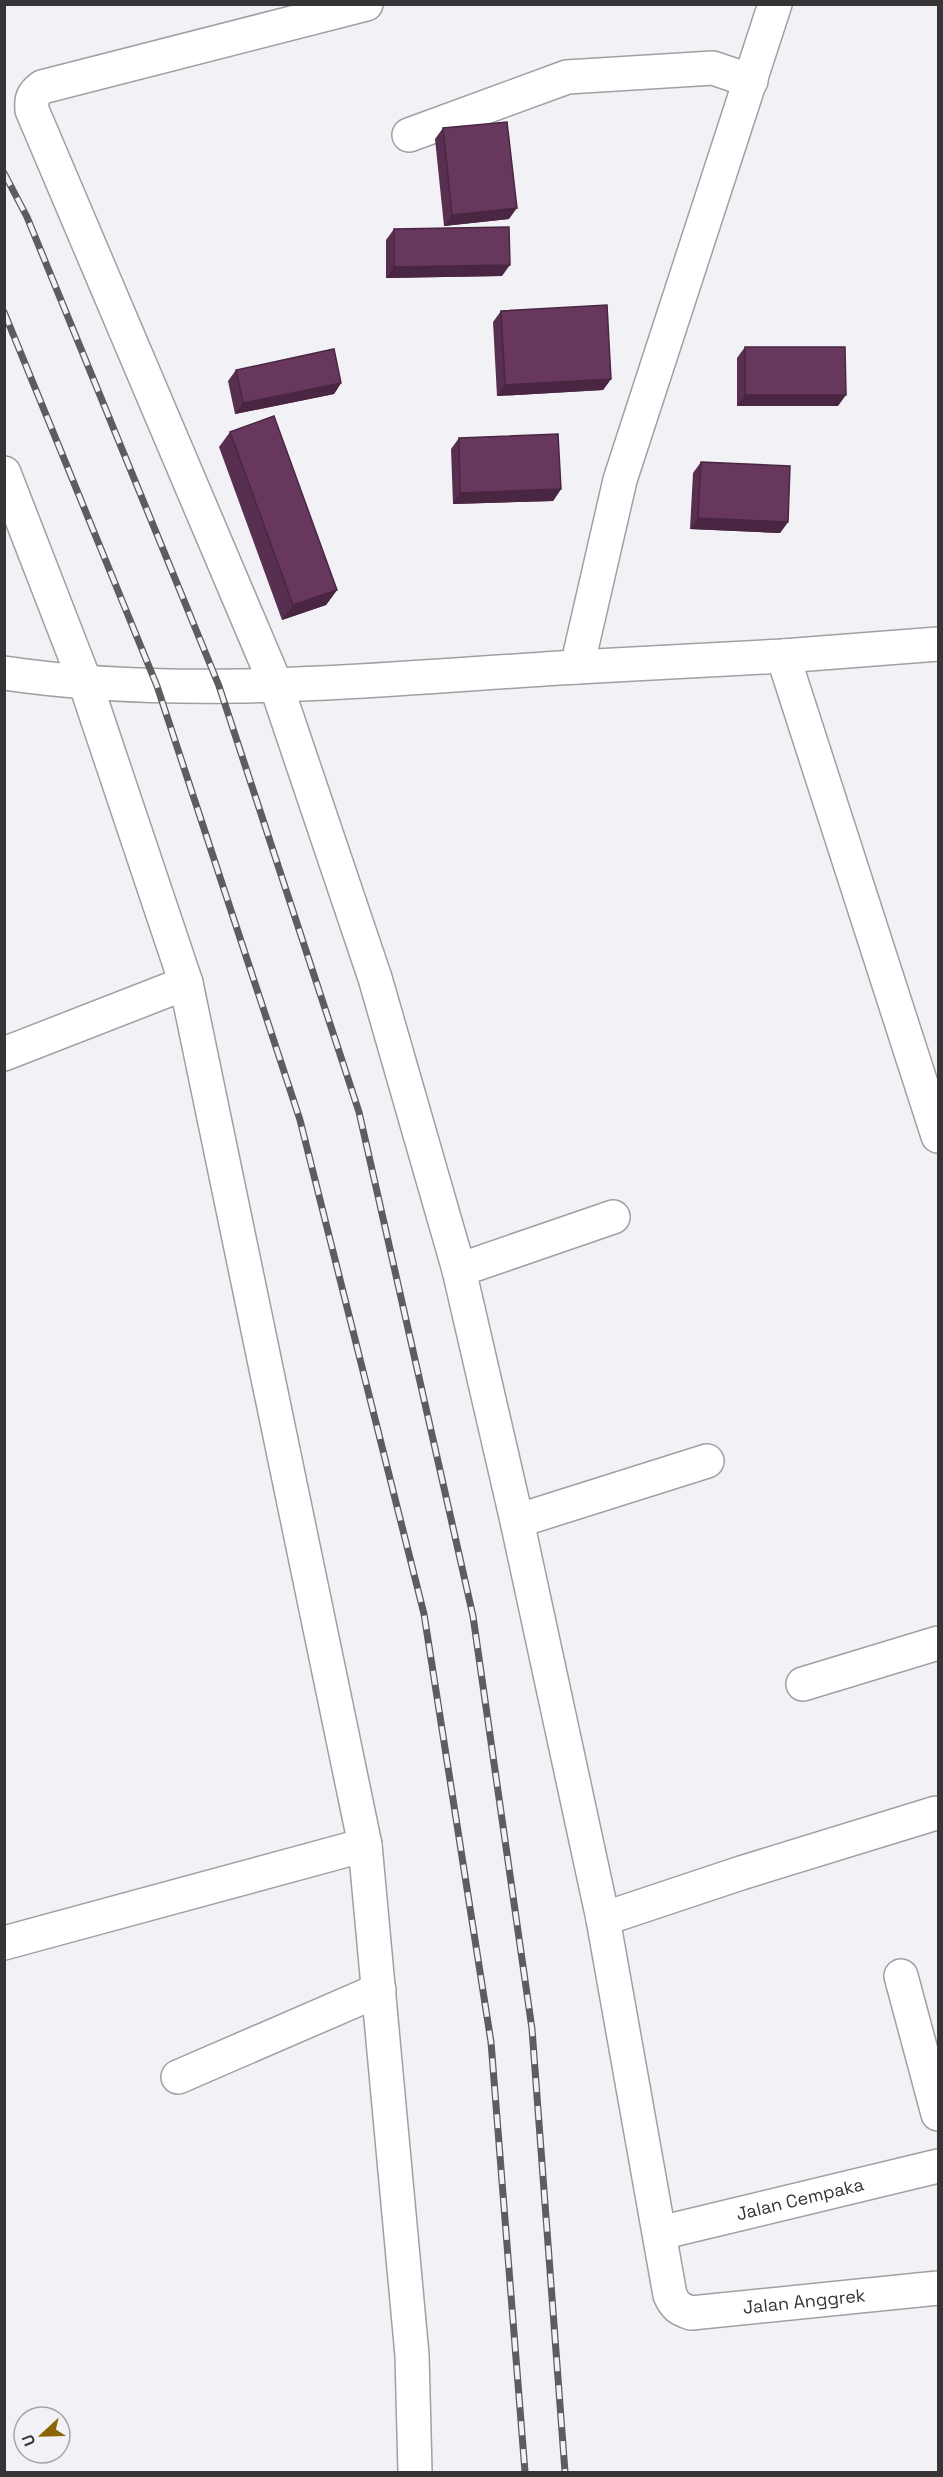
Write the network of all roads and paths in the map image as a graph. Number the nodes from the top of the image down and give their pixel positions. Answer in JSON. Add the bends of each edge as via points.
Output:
{"nodes":[{"id":1,"x":366,"y":4,"type":"edge"},
{"id":2,"x":775,"y":4,"type":"edge"},
{"id":3,"x":751,"y":81,"type":"junction"},
{"id":4,"x":409,"y":135,"type":"dead end"},
{"id":5,"x":4,"y":473,"type":"edge"},
{"id":6,"x":939,"y":644,"type":"edge"},
{"id":7,"x":783,"y":656,"type":"junction"},
{"id":8,"x":577,"y":667,"type":"junction"},
{"id":9,"x":4,"y":673,"type":"edge"},
{"id":10,"x":85,"y":682,"type":"junction"},
{"id":11,"x":276,"y":685,"type":"junction"},
{"id":12,"x":186,"y":983,"type":"junction"},
{"id":13,"x":4,"y":1054,"type":"edge"},
{"id":14,"x":939,"y":1136,"type":"edge"},
{"id":15,"x":613,"y":1217,"type":"dead end"},
{"id":16,"x":459,"y":1270,"type":"junction"},
{"id":17,"x":707,"y":1461,"type":"dead end"},
{"id":18,"x":517,"y":1521,"type":"junction"},
{"id":19,"x":939,"y":1643,"type":"edge"},
{"id":20,"x":803,"y":1684,"type":"dead end"},
{"id":21,"x":936,"y":1813,"type":"dead end"},
{"id":22,"x":365,"y":1845,"type":"junction"},
{"id":23,"x":603,"y":1919,"type":"junction"},
{"id":24,"x":4,"y":1943,"type":"edge"},
{"id":25,"x":901,"y":1976,"type":"dead end"},
{"id":26,"x":379,"y":1990,"type":"junction"},
{"id":27,"x":178,"y":2077,"type":"dead end"},
{"id":28,"x":939,"y":2114,"type":"edge"},
{"id":29,"x":939,"y":2166,"type":"edge"},
{"id":30,"x":660,"y":2233,"type":"junction"},
{"id":31,"x":939,"y":2288,"type":"edge"},
{"id":32,"x":415,"y":2472,"type":"edge"}],
"edges":[{"from":1,"to":11,"type":"street","via":[[42,87],[31,100]]},
{"from":2,"to":3,"type":"street"},
{"from":3,"to":4,"type":"street","via":[[714,68],[567,77]]},
{"from":3,"to":8,"type":"street","via":[[620,480]]},
{"from":5,"to":10,"type":"street"},
{"from":6,"to":7,"type":"street"},
{"from":7,"to":8,"type":"street"},
{"from":7,"to":14,"type":"street"},
{"from":8,"to":11,"type":"street"},
{"from":9,"to":10,"type":"street"},
{"from":10,"to":11,"type":"street"},
{"from":10,"to":12,"type":"street"},
{"from":11,"to":16,"type":"street","via":[[375,978]]},
{"from":12,"to":13,"type":"street"},
{"from":12,"to":22,"type":"street"},
{"from":15,"to":16,"type":"street"},
{"from":16,"to":18,"type":"street"},
{"from":17,"to":18,"type":"street"},
{"from":18,"to":23,"type":"street"},
{"from":19,"to":20,"type":"street"},
{"from":21,"to":23,"type":"street"},
{"from":22,"to":24,"type":"street"},
{"from":22,"to":26,"type":"street"},
{"from":23,"to":30,"type":"street"},
{"from":25,"to":28,"type":"street"},
{"from":26,"to":27,"type":"street"},
{"from":26,"to":32,"type":"street","via":[[412,2355]]},
{"from":29,"to":30,"type":"street","name":"Jalan Cempaka"},
{"from":30,"to":31,"type":"street","name":"Jalan Anggrek","via":[[670,2295],[680,2310],[691,2313]]}]}
